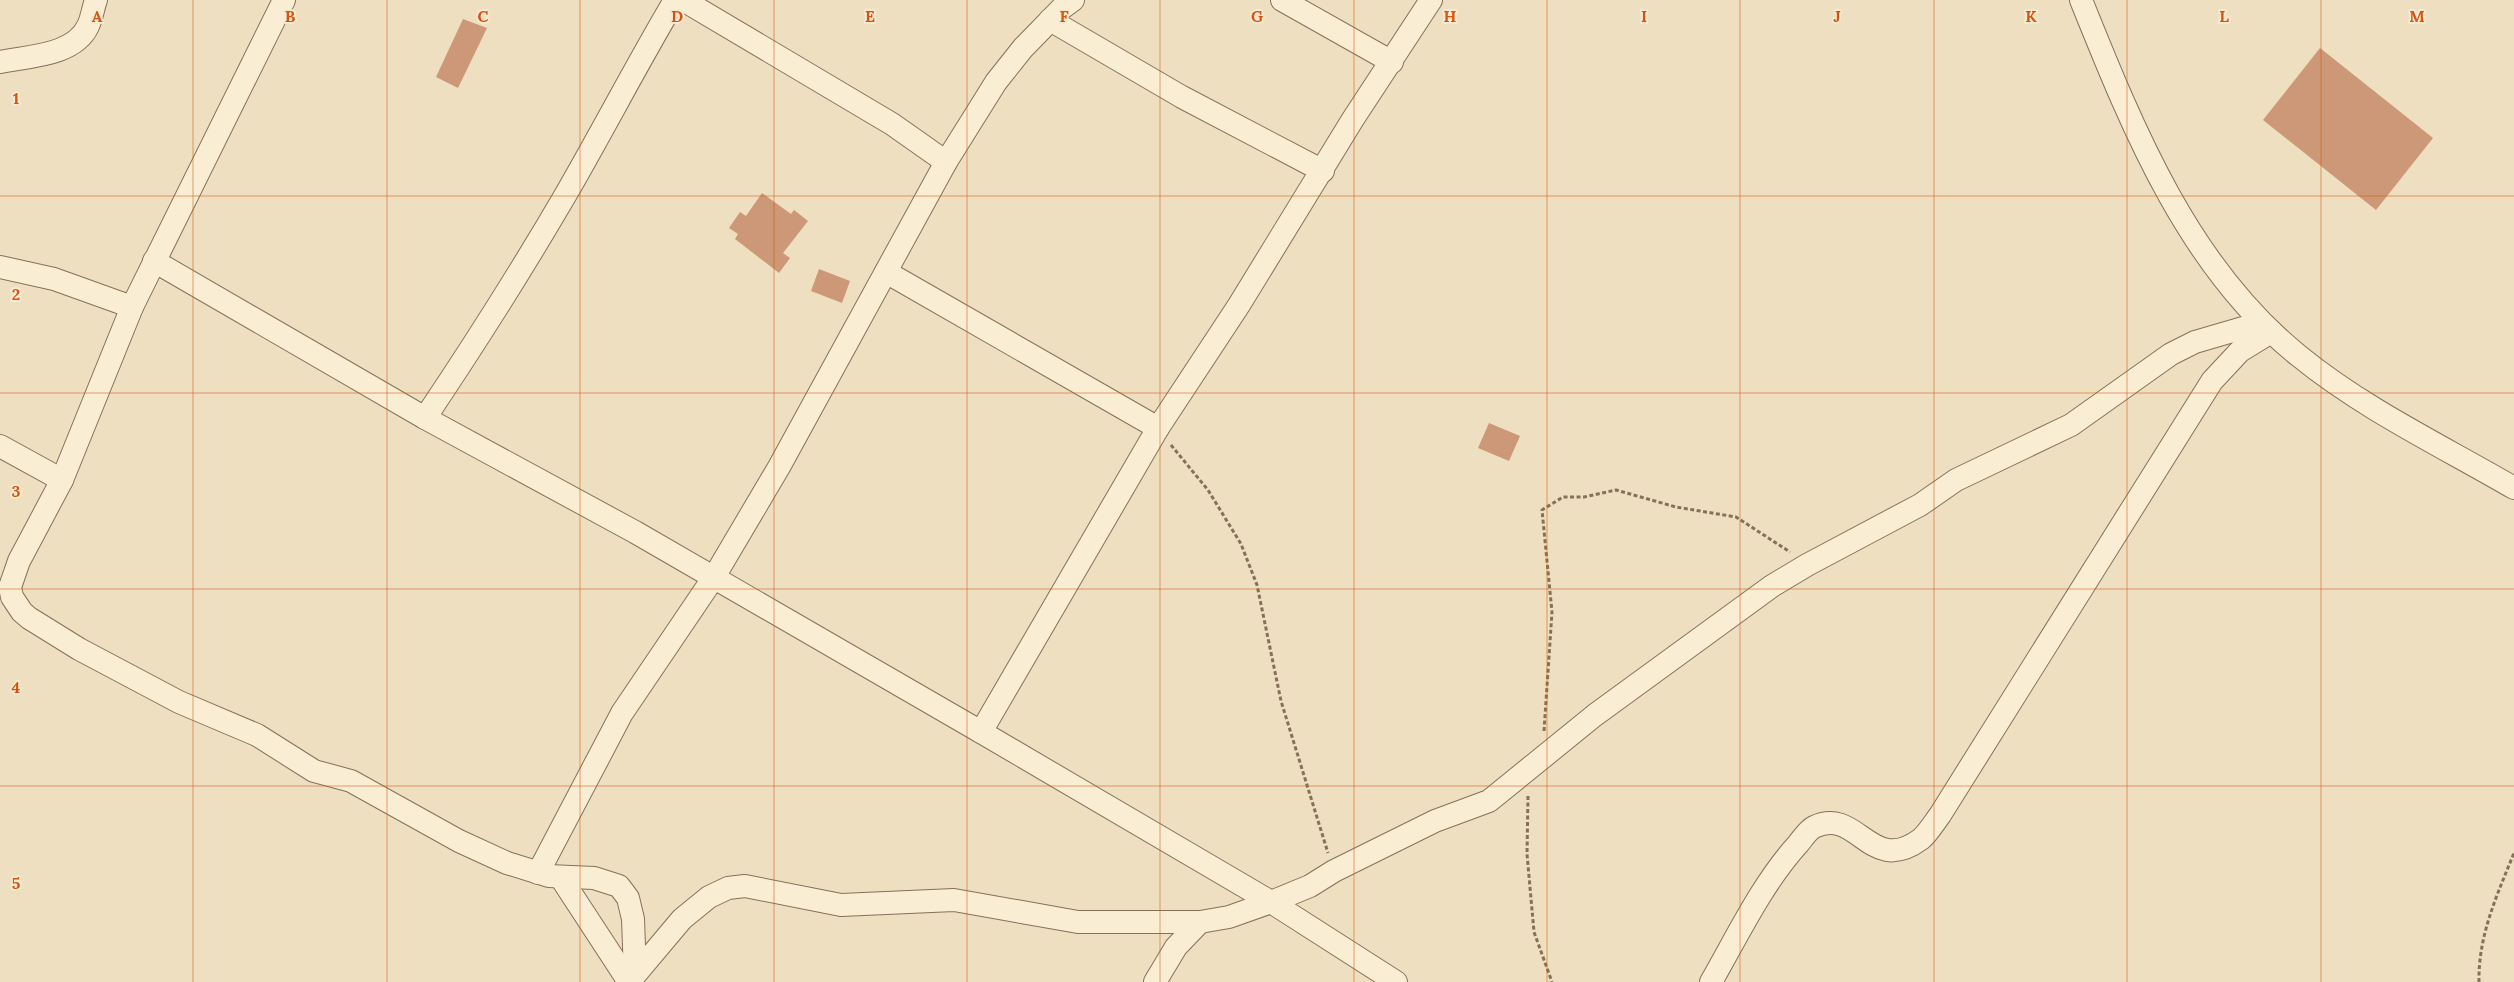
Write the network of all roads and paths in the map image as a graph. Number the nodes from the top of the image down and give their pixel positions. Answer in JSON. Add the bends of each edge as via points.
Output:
{"nodes":[{"id":1,"x":96,"y":0,"type":"edge"},
{"id":2,"x":284,"y":0,"type":"edge"},
{"id":3,"x":675,"y":0,"type":"edge"},
{"id":4,"x":683,"y":0,"type":"edge"},
{"id":5,"x":1073,"y":0,"type":"edge"},
{"id":6,"x":1282,"y":0,"type":"edge"},
{"id":7,"x":1431,"y":0,"type":"edge"},
{"id":8,"x":2081,"y":0,"type":"edge"},
{"id":9,"x":1050,"y":20,"type":"junction"},
{"id":10,"x":0,"y":62,"type":"edge"},
{"id":11,"x":1392,"y":62,"type":"junction"},
{"id":12,"x":946,"y":162,"type":"junction"},
{"id":13,"x":1323,"y":171,"type":"junction"},
{"id":14,"x":154,"y":261,"type":"junction"},
{"id":15,"x":0,"y":267,"type":"edge"},
{"id":16,"x":886,"y":272,"type":"junction"},
{"id":17,"x":132,"y":306,"type":"junction"},
{"id":18,"x":2266,"y":328,"type":"junction"},
{"id":19,"x":425,"y":418,"type":"junction"},
{"id":20,"x":1158,"y":428,"type":"junction"},
{"id":21,"x":0,"y":446,"type":"edge"},
{"id":22,"x":62,"y":480,"type":"junction"},
{"id":23,"x":2514,"y":488,"type":"edge"},
{"id":24,"x":1807,"y":565,"type":"junction"},
{"id":25,"x":714,"y":577,"type":"junction"},
{"id":26,"x":982,"y":732,"type":"junction"},
{"id":27,"x":1540,"y":760,"type":"junction"},
{"id":28,"x":2514,"y":853,"type":"edge"},
{"id":29,"x":1334,"y":870,"type":"junction"},
{"id":30,"x":538,"y":873,"type":"junction"},
{"id":31,"x":561,"y":878,"type":"junction"},
{"id":32,"x":1272,"y":902,"type":"junction"},
{"id":33,"x":1200,"y":922,"type":"junction"},
{"id":34,"x":631,"y":979,"type":"edge"},
{"id":35,"x":1155,"y":982,"type":"edge"},
{"id":36,"x":1396,"y":982,"type":"edge"},
{"id":37,"x":1552,"y":982,"type":"edge"},
{"id":38,"x":1711,"y":982,"type":"edge"},
{"id":39,"x":2479,"y":982,"type":"edge"}],
"edges":[{"from":1,"to":10,"type":"street","via":[[88,27],[76,42],[63,49]]},
{"from":2,"to":14,"type":"street"},
{"from":3,"to":19,"type":"street","via":[[557,210],[471,351]]},
{"from":4,"to":12,"type":"street","via":[[892,124]]},
{"from":5,"to":9,"type":"street"},
{"from":6,"to":11,"type":"street"},
{"from":7,"to":11,"type":"street"},
{"from":8,"to":18,"type":"street","via":[[2125,104],[2181,216],[2230,289]]},
{"from":9,"to":12,"type":"street","via":[[996,82]]},
{"from":9,"to":13,"type":"street","via":[[1182,97]]},
{"from":11,"to":13,"type":"street"},
{"from":12,"to":16,"type":"street"},
{"from":13,"to":20,"type":"street"},
{"from":14,"to":17,"type":"street"},
{"from":14,"to":19,"type":"street"},
{"from":15,"to":17,"type":"street","via":[[54,278]]},
{"from":16,"to":20,"type":"street"},
{"from":16,"to":25,"type":"street","via":[[779,467]]},
{"from":17,"to":22,"type":"street"},
{"from":18,"to":23,"type":"street","via":[[2300,358],[2379,410]]},
{"from":18,"to":24,"type":"street","via":[[2195,342],[2171,354],[2071,425],[1956,480],[1920,505]]},
{"from":18,"to":38,"type":"street","via":[[2212,381],[1940,815],[1921,838],[1894,852],[1879,849],[1848,826],[1826,823],[1812,828],[1777,867]]},
{"from":19,"to":25,"type":"street"},
{"from":20,"to":26,"type":"street"},
{"from":20,"to":29,"type":"path","via":[[1208,490],[1241,544],[1257,585],[1281,701]]},
{"from":21,"to":22,"type":"street"},
{"from":22,"to":30,"type":"street","via":[[10,587],[12,596],[29,618],[79,649],[180,702],[256,735],[314,771],[351,781],[459,841]]},
{"from":24,"to":27,"type":"street","via":[[1772,586],[1595,715]]},
{"from":24,"to":27,"type":"path","via":[[1736,516],[1676,506],[1616,490],[1584,497],[1563,497],[1542,510],[1552,612]]},
{"from":25,"to":26,"type":"street"},
{"from":25,"to":30,"type":"street","via":[[622,713]]},
{"from":26,"to":32,"type":"street"},
{"from":27,"to":29,"type":"street","via":[[1489,801],[1435,821]]},
{"from":27,"to":37,"type":"path","via":[[1528,796],[1527,854],[1534,932]]},
{"from":28,"to":39,"type":"path","via":[[2492,906],[2479,960]]},
{"from":29,"to":32,"type":"street","via":[[1310,886]]},
{"from":30,"to":31,"type":"street"},
{"from":31,"to":34,"type":"street"},
{"from":31,"to":34,"type":"street","via":[[594,878],[608,882],[618,886],[628,898],[633,918]]},
{"from":32,"to":33,"type":"street","via":[[1229,917]]},
{"from":32,"to":36,"type":"street"},
{"from":33,"to":34,"type":"street","via":[[1078,922],[954,900],[841,905],[745,886],[728,888],[710,897],[682,919]]},
{"from":33,"to":35,"type":"street","via":[[1176,947]]}]}
